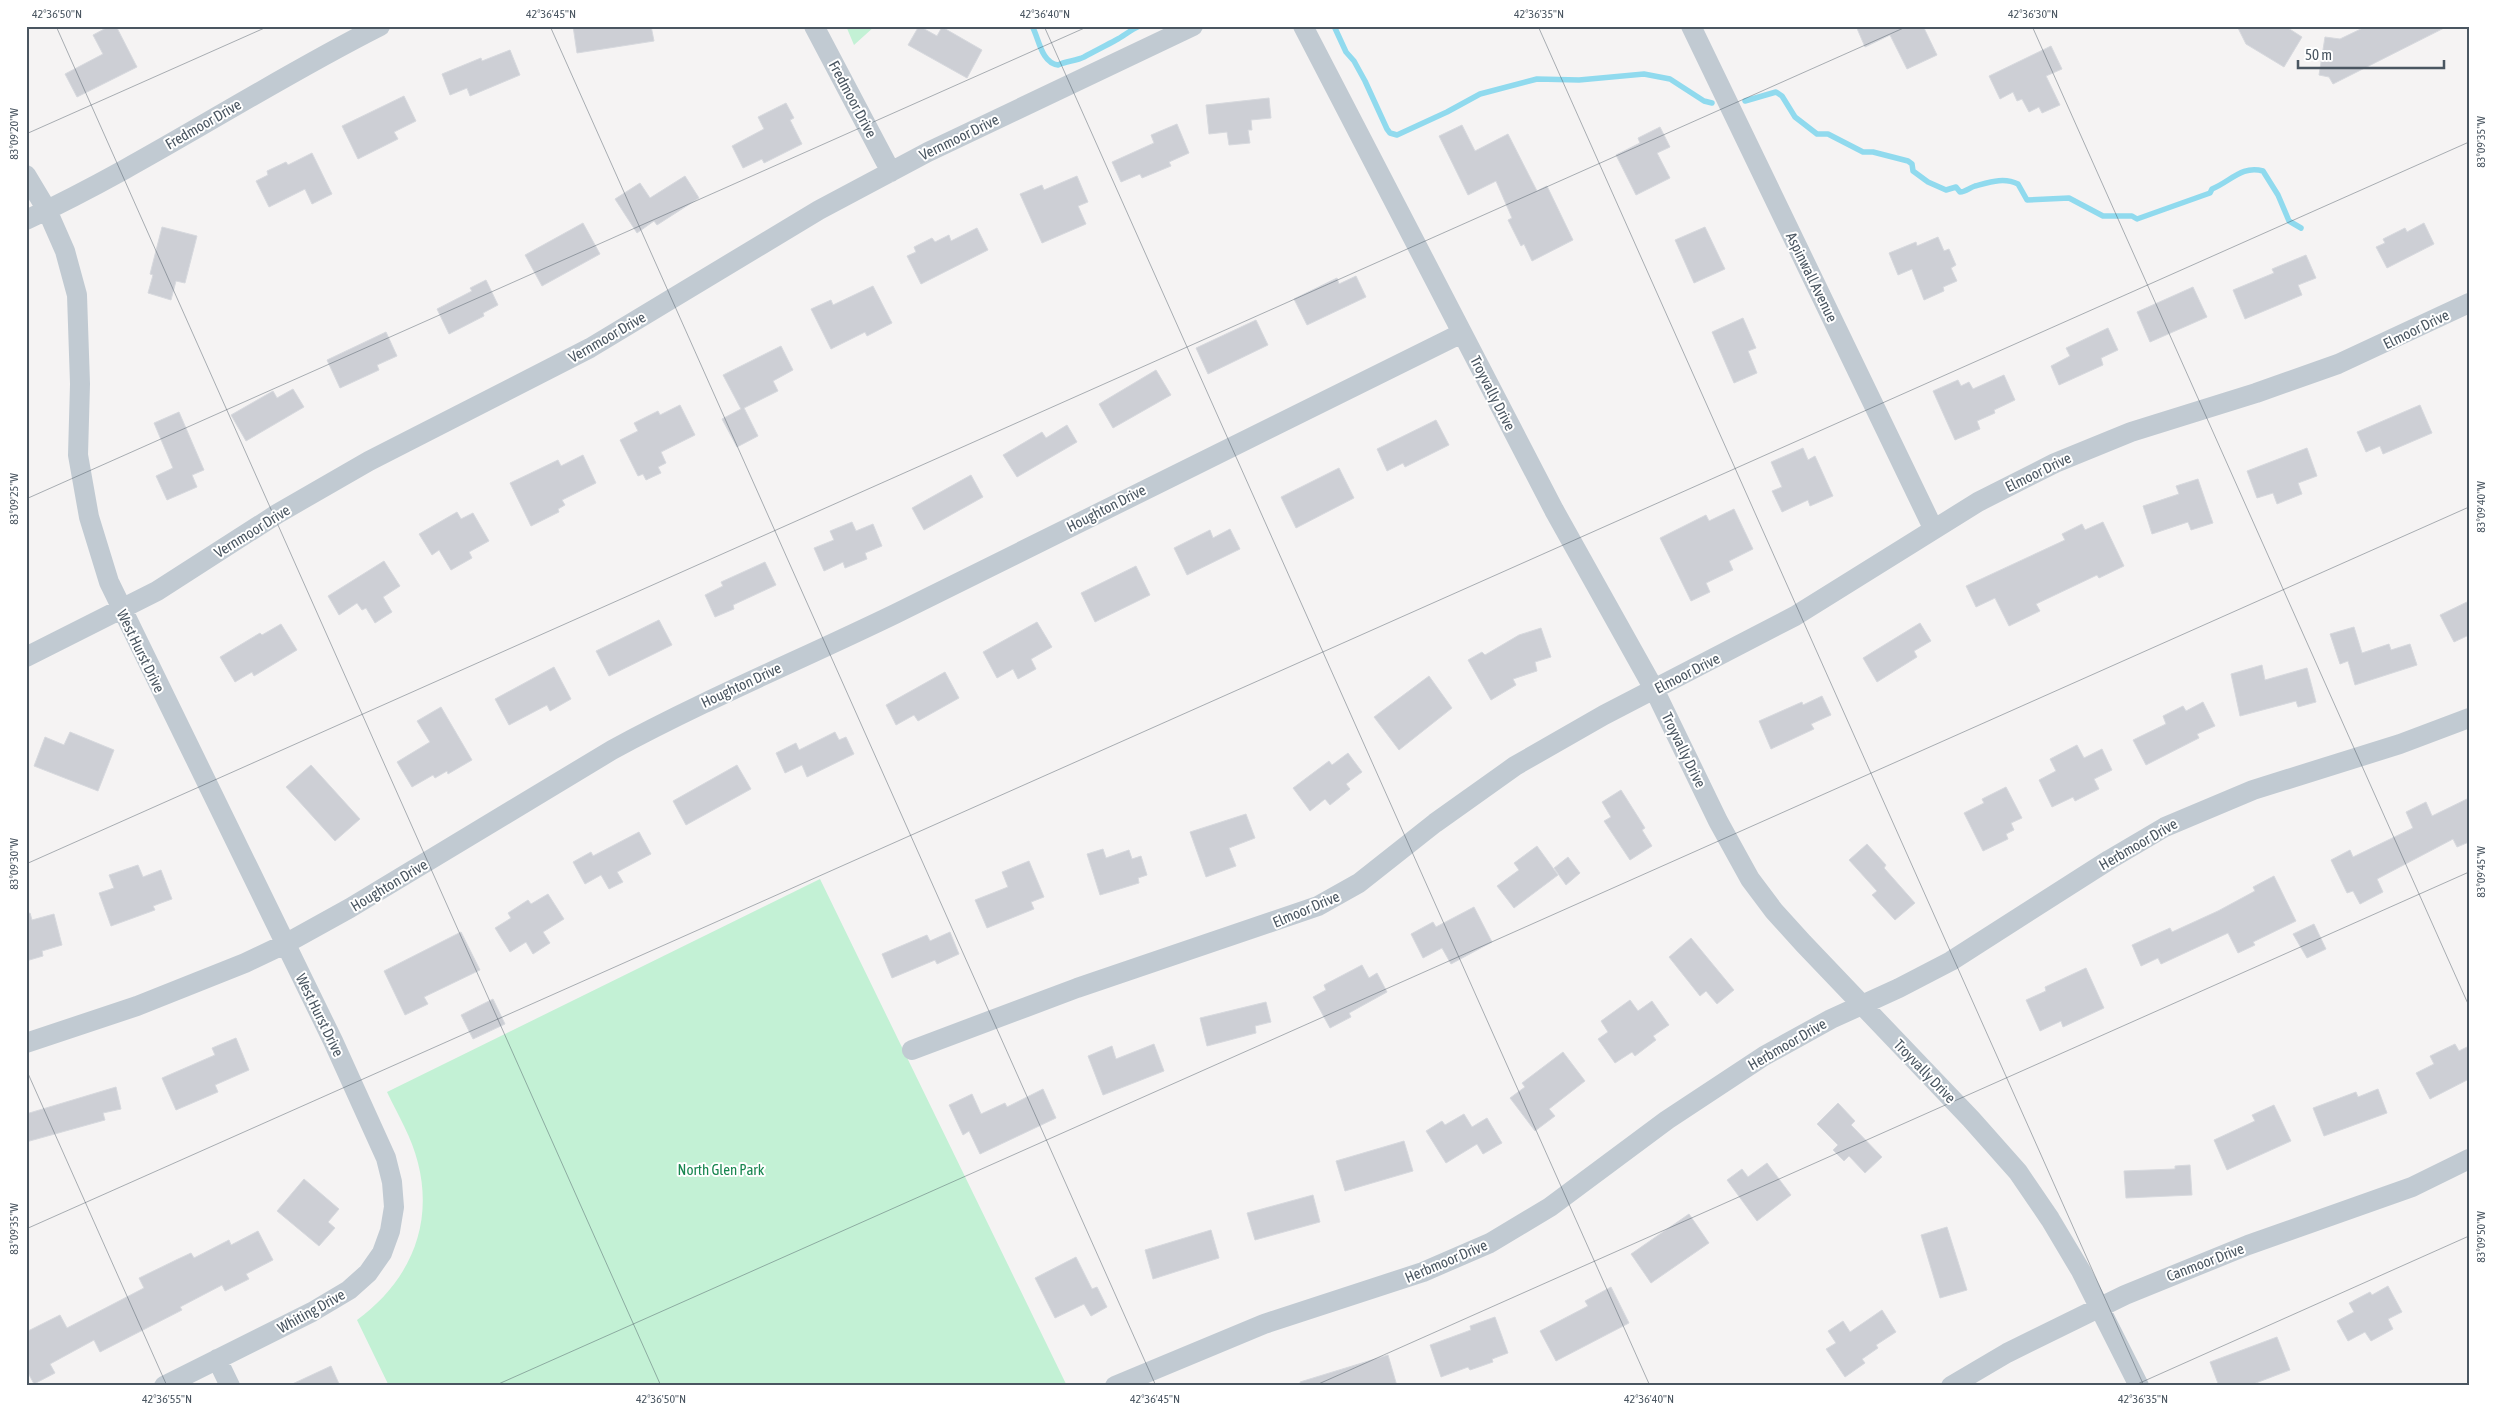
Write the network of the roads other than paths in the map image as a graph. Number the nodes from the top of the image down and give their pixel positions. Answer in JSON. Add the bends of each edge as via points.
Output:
{"nodes":[{"id":1,"x":380,"y":26,"type":"edge"},
{"id":2,"x":814,"y":26,"type":"edge"},
{"id":3,"x":1193,"y":26,"type":"edge"},
{"id":4,"x":1304,"y":26,"type":"edge"},
{"id":5,"x":1691,"y":26,"type":"edge"},
{"id":6,"x":891,"y":172,"type":"junction"},
{"id":7,"x":26,"y":175,"type":"edge"},
{"id":8,"x":47,"y":210,"type":"junction"},
{"id":9,"x":26,"y":220,"type":"edge"},
{"id":10,"x":2469,"y":303,"type":"edge"},
{"id":11,"x":1462,"y":333,"type":"junction"},
{"id":12,"x":1932,"y":528,"type":"junction"},
{"id":13,"x":122,"y":611,"type":"junction"},
{"id":14,"x":26,"y":656,"type":"edge"},
{"id":15,"x":1654,"y":689,"type":"junction"},
{"id":16,"x":2469,"y":718,"type":"edge"},
{"id":17,"x":285,"y":944,"type":"junction"},
{"id":18,"x":1862,"y":1005,"type":"junction"},
{"id":19,"x":26,"y":1043,"type":"edge"},
{"id":20,"x":912,"y":1050,"type":"dead end"},
{"id":21,"x":360,"y":1100,"type":"joint"},
{"id":22,"x":2469,"y":1159,"type":"edge"},
{"id":23,"x":2100,"y":1306,"type":"junction"},
{"id":24,"x":217,"y":1359,"type":"junction"},
{"id":25,"x":164,"y":1386,"type":"edge"},
{"id":26,"x":230,"y":1386,"type":"edge"},
{"id":27,"x":1115,"y":1386,"type":"edge"},
{"id":28,"x":1951,"y":1386,"type":"edge"},
{"id":29,"x":2139,"y":1386,"type":"edge"}],
"edges":[{"from":1,"to":8,"type":"street","name":"Fredmoor Drive","via":[[314,59],[182,137]]},
{"from":2,"to":6,"type":"street","name":"Fredmoor Drive"},
{"from":3,"to":6,"type":"street","name":"Vernmoor Drive"},
{"from":4,"to":11,"type":"street","name":"Troyvally Drive"},
{"from":5,"to":12,"type":"street","name":"Aspinwall Avenue"},
{"from":6,"to":13,"type":"street","name":"Vernmoor Drive","via":[[819,210],[590,348],[311,494]]},
{"from":7,"to":8,"type":"street","name":"West Hurst Drive"},
{"from":8,"to":9,"type":"street","name":"Fredmoor Drive"},
{"from":8,"to":13,"type":"street","name":"West Hurst Drive","via":[[65,251],[76,295],[80,384],[78,455],[89,517],[108,582]]},
{"from":10,"to":12,"type":"street","name":"Elmoor Drive","via":[[2374,350],[2315,373],[2131,432],[2086,450],[2023,478]]},
{"from":11,"to":15,"type":"street","name":"Troyvally Drive","via":[[1554,510]]},
{"from":11,"to":17,"type":"street","name":"Houghton Drive","via":[[892,616],[655,727]]},
{"from":12,"to":15,"type":"street","name":"Elmoor Drive","via":[[1795,616]]},
{"from":13,"to":14,"type":"street","name":"Vernmoor Drive"},
{"from":13,"to":17,"type":"street","name":"West Hurst Drive"},
{"from":15,"to":18,"type":"street","name":"Troyvally Drive","via":[[1750,879],[1774,911]]},
{"from":15,"to":20,"type":"street","name":"Elmoor Drive","via":[[1515,766],[1359,883],[1318,906],[1077,988]]},
{"from":16,"to":18,"type":"street","name":"Herbmoor Drive","via":[[2400,744],[2253,790],[2186,817],[2138,842],[1951,961]]},
{"from":17,"to":19,"type":"street","name":"Houghton Drive","via":[[137,1006]]},
{"from":17,"to":21,"type":"street","name":"West Hurst Drive"},
{"from":18,"to":23,"type":"street","name":"Troyvally Drive","via":[[2003,1153],[2050,1219]]},
{"from":18,"to":27,"type":"street","name":"Herbmoor Drive","via":[[1795,1039],[1724,1082],[1550,1207],[1490,1243],[1423,1272],[1256,1327]]},
{"from":21,"to":24,"type":"street","name":"Whiting Drive","via":[[386,1158],[392,1182],[394,1206],[382,1253],[368,1272],[333,1301]]},
{"from":22,"to":23,"type":"street","name":"Canmoor Drive","via":[[2412,1187],[2202,1263]]},
{"from":23,"to":28,"type":"street","name":"Canmoor Drive","via":[[2007,1353]]},
{"from":23,"to":29,"type":"street","name":"Troyvally Drive"},
{"from":24,"to":25,"type":"street","name":"Whiting Drive"},
{"from":24,"to":26,"type":"street"}]}
